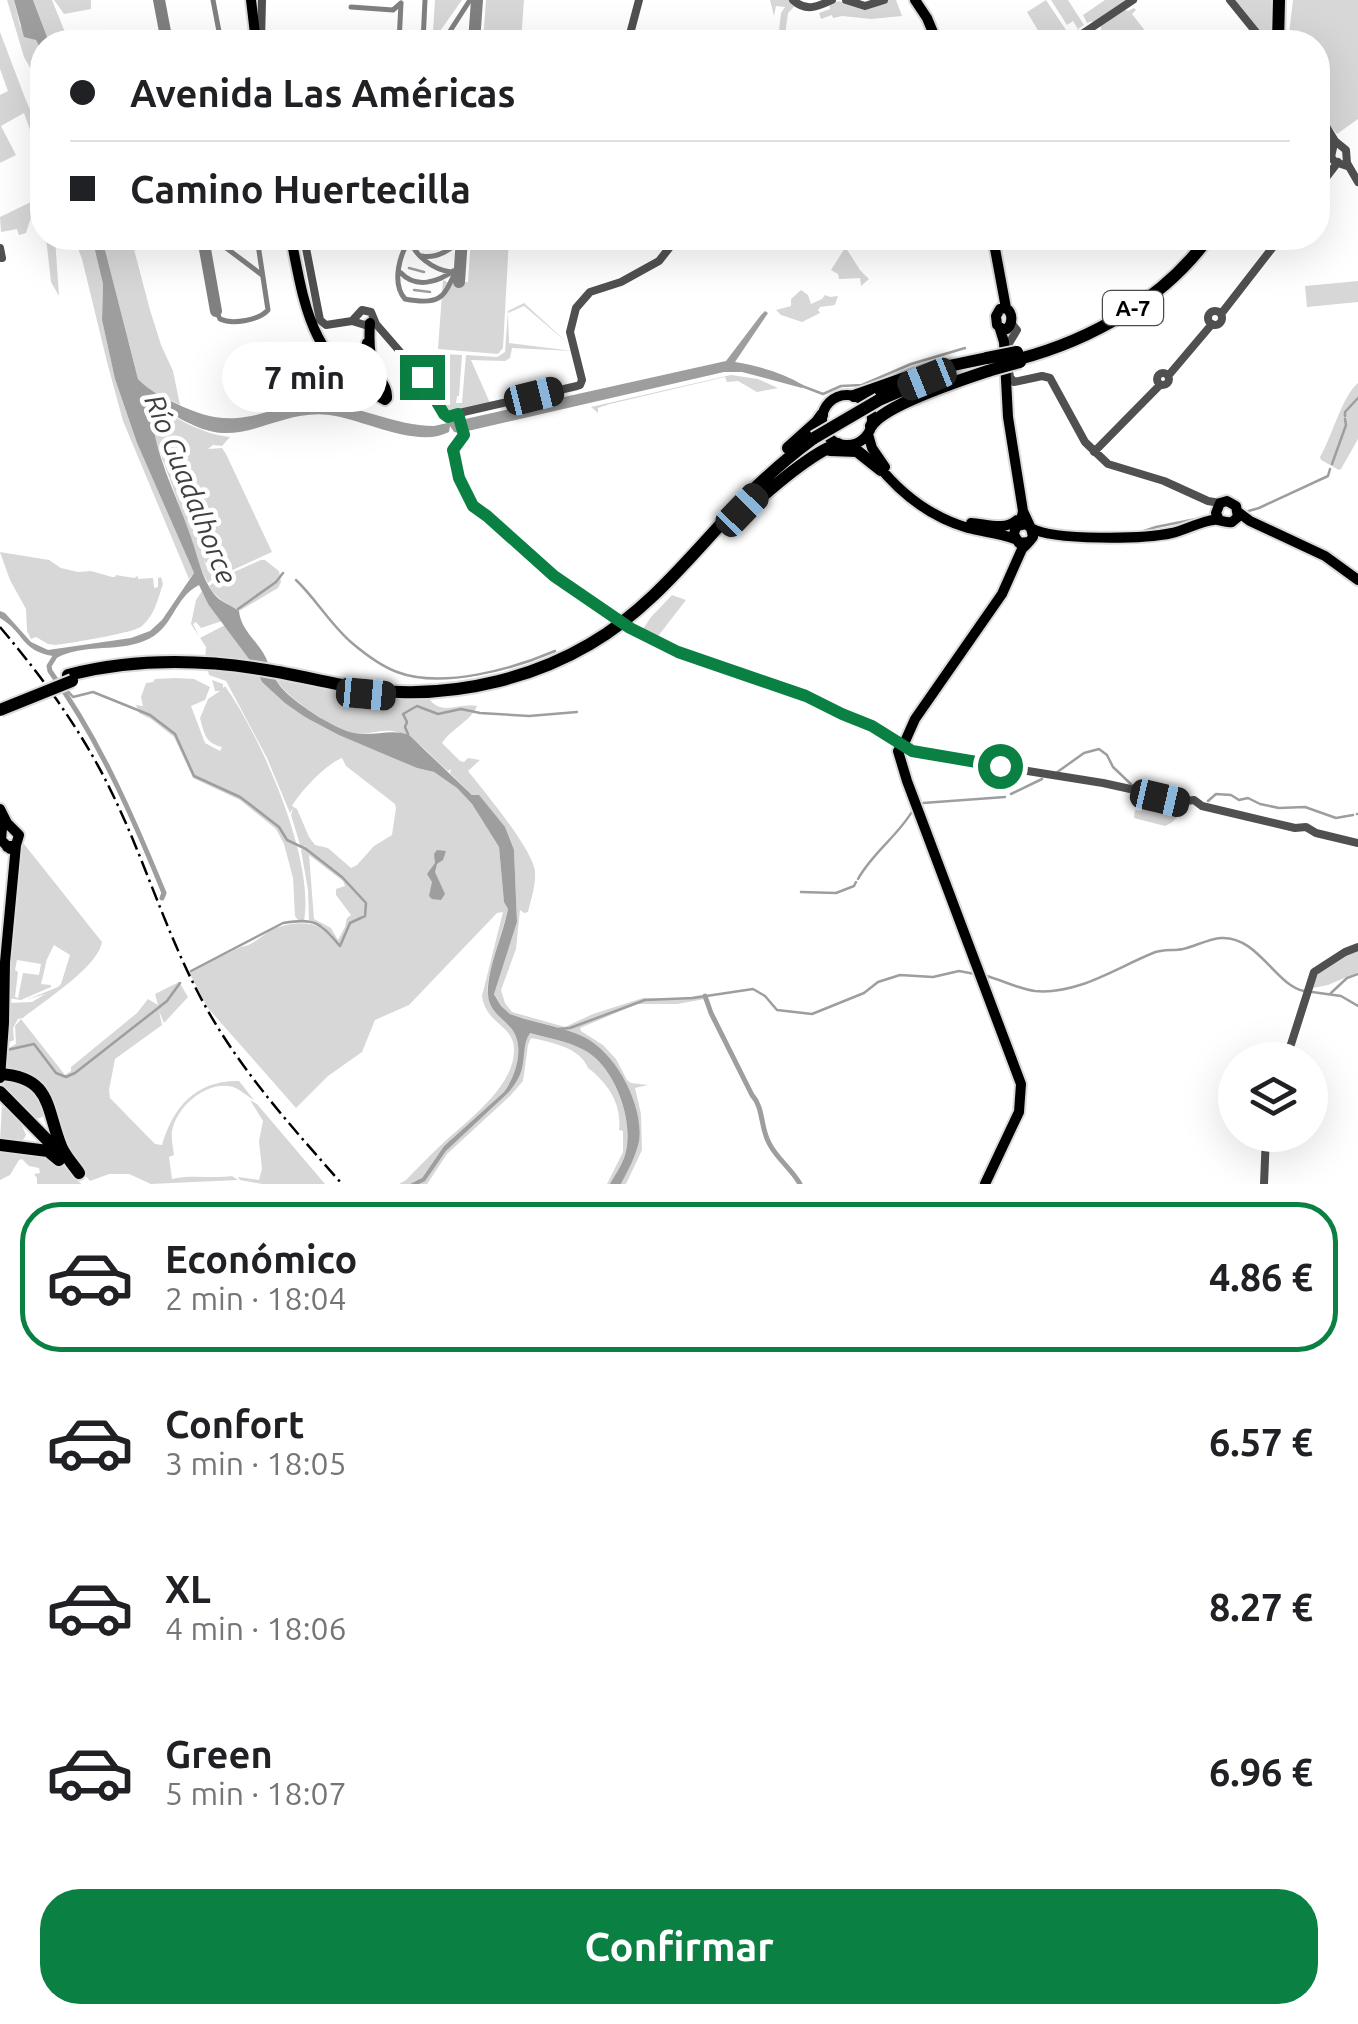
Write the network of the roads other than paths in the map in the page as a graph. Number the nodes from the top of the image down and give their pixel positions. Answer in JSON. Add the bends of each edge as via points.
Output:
{"nodes":[{"id":1,"x":249,"y":0,"type":"edge"},
{"id":2,"x":262,"y":0,"type":"edge"},
{"id":3,"x":639,"y":0,"type":"edge"},
{"id":4,"x":793,"y":0,"type":"edge"},
{"id":5,"x":832,"y":0,"type":"edge"},
{"id":6,"x":846,"y":0,"type":"edge"},
{"id":7,"x":884,"y":0,"type":"edge"},
{"id":8,"x":916,"y":0,"type":"edge"},
{"id":9,"x":1133,"y":0,"type":"edge"},
{"id":10,"x":1230,"y":0,"type":"edge"},
{"id":11,"x":1281,"y":0,"type":"edge"},
{"id":12,"x":255,"y":30,"type":"edge"},
{"id":13,"x":258,"y":30,"type":"edge"},
{"id":14,"x":632,"y":30,"type":"edge"},
{"id":15,"x":932,"y":30,"type":"edge"},
{"id":16,"x":1088,"y":30,"type":"edge"},
{"id":17,"x":1254,"y":30,"type":"edge"},
{"id":18,"x":1281,"y":30,"type":"edge"},
{"id":19,"x":1330,"y":135,"type":"edge"},
{"id":20,"x":1336,"y":147,"type":"junction"},
{"id":21,"x":1340,"y":161,"type":"junction"},
{"id":22,"x":1330,"y":172,"type":"edge"},
{"id":23,"x":1358,"y":183,"type":"edge"},
{"id":24,"x":294,"y":250,"type":"edge"},
{"id":25,"x":295,"y":250,"type":"edge"},
{"id":26,"x":306,"y":250,"type":"edge"},
{"id":27,"x":667,"y":250,"type":"edge"},
{"id":28,"x":996,"y":250,"type":"edge"},
{"id":29,"x":1191,"y":250,"type":"edge"},
{"id":30,"x":1269,"y":250,"type":"edge"},
{"id":31,"x":365,"y":322,"type":"junction"},
{"id":32,"x":1006,"y":327,"type":"junction"},
{"id":33,"x":328,"y":350,"type":"junction"},
{"id":34,"x":989,"y":364,"type":"junction"},
{"id":35,"x":854,"y":396,"type":"junction"},
{"id":36,"x":386,"y":398,"type":"junction"},
{"id":37,"x":822,"y":415,"type":"junction"},
{"id":38,"x":459,"y":416,"type":"junction"},
{"id":39,"x":870,"y":430,"type":"junction"},
{"id":40,"x":838,"y":444,"type":"junction"},
{"id":41,"x":853,"y":444,"type":"junction"},
{"id":42,"x":1095,"y":451,"type":"junction"},
{"id":43,"x":814,"y":457,"type":"junction"},
{"id":44,"x":881,"y":470,"type":"junction"},
{"id":45,"x":1023,"y":506,"type":"junction"},
{"id":46,"x":1214,"y":511,"type":"junction"},
{"id":47,"x":1236,"y":516,"type":"junction"},
{"id":48,"x":968,"y":523,"type":"junction"},
{"id":49,"x":985,"y":532,"type":"junction"},
{"id":50,"x":716,"y":534,"type":"junction"},
{"id":51,"x":1023,"y":534,"type":"junction"},
{"id":52,"x":1015,"y":569,"type":"junction"},
{"id":53,"x":1358,"y":580,"type":"edge"},
{"id":54,"x":70,"y":678,"type":"junction"},
{"id":55,"x":0,"y":702,"type":"edge"},
{"id":56,"x":0,"y":710,"type":"edge"},
{"id":57,"x":903,"y":748,"type":"junction"},
{"id":58,"x":2,"y":812,"type":"edge"},
{"id":59,"x":6,"y":841,"type":"edge"},
{"id":60,"x":1358,"y":845,"type":"edge"},
{"id":61,"x":1358,"y":947,"type":"edge"},
{"id":62,"x":1292,"y":1042,"type":"edge"},
{"id":63,"x":0,"y":1076,"type":"edge"},
{"id":64,"x":45,"y":1097,"type":"junction"},
{"id":65,"x":3,"y":1098,"type":"edge"},
{"id":66,"x":0,"y":1144,"type":"edge"},
{"id":67,"x":1265,"y":1152,"type":"edge"},
{"id":68,"x":81,"y":1177,"type":"edge"},
{"id":69,"x":985,"y":1184,"type":"edge"},
{"id":70,"x":1264,"y":1184,"type":"edge"}],
"edges":[{"from":1,"to":12,"type":"main road"},
{"from":2,"to":13,"type":"street"},
{"from":3,"to":14,"type":"street"},
{"from":4,"to":5,"type":"street","via":[[812,8]]},
{"from":6,"to":7,"type":"street","via":[[865,6]]},
{"from":8,"to":15,"type":"main road"},
{"from":9,"to":16,"type":"street"},
{"from":10,"to":17,"type":"street"},
{"from":11,"to":18,"type":"highway"},
{"from":19,"to":20,"type":"street"},
{"from":20,"to":21,"type":"street","via":[[1330,152]]},
{"from":20,"to":21,"type":"street","via":[[1346,150]]},
{"from":21,"to":22,"type":"street"},
{"from":21,"to":23,"type":"street"},
{"from":24,"to":36,"type":"main road","via":[[320,343],[345,374]]},
{"from":25,"to":33,"type":"main road","via":[[310,312]]},
{"from":26,"to":31,"type":"street","via":[[320,320]]},
{"from":27,"to":38,"type":"street","via":[[621,282],[590,292],[576,308],[570,332],[580,386]]},
{"from":28,"to":32,"type":"main road","via":[[1003,308],[997,325]]},
{"from":29,"to":34,"type":"highway","number":"A-7","bridge":true,"via":[[1125,306],[1040,350]]},
{"from":30,"to":42,"type":"street"},
{"from":31,"to":33,"type":"main road","via":[[367,345],[360,358],[344,361]]},
{"from":31,"to":36,"type":"main road"},
{"from":31,"to":38,"type":"street","via":[[422,377],[444,414]]},
{"from":32,"to":42,"type":"street","via":[[1018,330],[1008,346],[1010,377],[1050,378]]},
{"from":32,"to":45,"type":"main road","via":[[1008,416]]},
{"from":33,"to":36,"type":"main road"},
{"from":34,"to":35,"type":"highway","via":[[925,371]]},
{"from":34,"to":39,"type":"highway","via":[[880,415]]},
{"from":34,"to":50,"type":"highway","number":"A-7","bridge":true,"via":[[880,402],[815,440]]},
{"from":35,"to":37,"type":"main road","via":[[834,399]]},
{"from":35,"to":39,"type":"main road","via":[[870,410]]},
{"from":37,"to":40,"type":"main road","via":[[824,429]]},
{"from":37,"to":50,"type":"highway"},
{"from":38,"to":57,"type":"street","bridge":true,"via":[[462,440],[453,450],[473,506],[554,576],[678,652],[814,700]]},
{"from":39,"to":41,"type":"main road"},
{"from":39,"to":48,"type":"main road","via":[[872,448],[898,482]]},
{"from":40,"to":41,"type":"main road"},
{"from":40,"to":43,"type":"highway"},
{"from":41,"to":44,"type":"main road"},
{"from":42,"to":46,"type":"street","via":[[1117,467],[1180,486]]},
{"from":43,"to":44,"type":"highway","via":[[834,449],[857,451]]},
{"from":43,"to":50,"type":"highway"},
{"from":44,"to":49,"type":"main road","via":[[928,510]]},
{"from":45,"to":48,"type":"main road","via":[[1010,526]]},
{"from":45,"to":51,"type":"main road"},
{"from":46,"to":47,"type":"main road","via":[[1229,524]]},
{"from":46,"to":47,"type":"main road","via":[[1231,502]]},
{"from":46,"to":51,"type":"main road","via":[[1189,529],[1150,537]]},
{"from":47,"to":53,"type":"main road","via":[[1305,545]]},
{"from":48,"to":51,"type":"main road"},
{"from":49,"to":51,"type":"main road"},
{"from":49,"to":52,"type":"main road","via":[[1014,546]]},
{"from":50,"to":54,"type":"highway","number":"A-7","via":[[616,627],[509,679],[432,694],[366,694],[194,665],[124,664]]},
{"from":51,"to":52,"type":"main road"},
{"from":52,"to":57,"type":"main road"},
{"from":54,"to":55,"type":"highway","number":"A-7","bridge":true},
{"from":54,"to":56,"type":"highway","number":"A-7","bridge":true},
{"from":57,"to":60,"type":"street"},
{"from":57,"to":69,"type":"main road","via":[[912,797],[1019,1076],[1018,1112]]},
{"from":58,"to":59,"type":"main road"},
{"from":59,"to":63,"type":"main road"},
{"from":61,"to":62,"type":"street","via":[[1314,972]]},
{"from":63,"to":64,"type":"highway","via":[[25,1079]]},
{"from":64,"to":65,"type":"highway","via":[[47,1112],[37,1120]]},
{"from":64,"to":68,"type":"highway","via":[[62,1149]]},
{"from":65,"to":66,"type":"highway","via":[[27,1134],[18,1144]]},
{"from":65,"to":68,"type":"highway"},
{"from":66,"to":68,"type":"highway","via":[[48,1151]]},
{"from":67,"to":70,"type":"street"}]}
